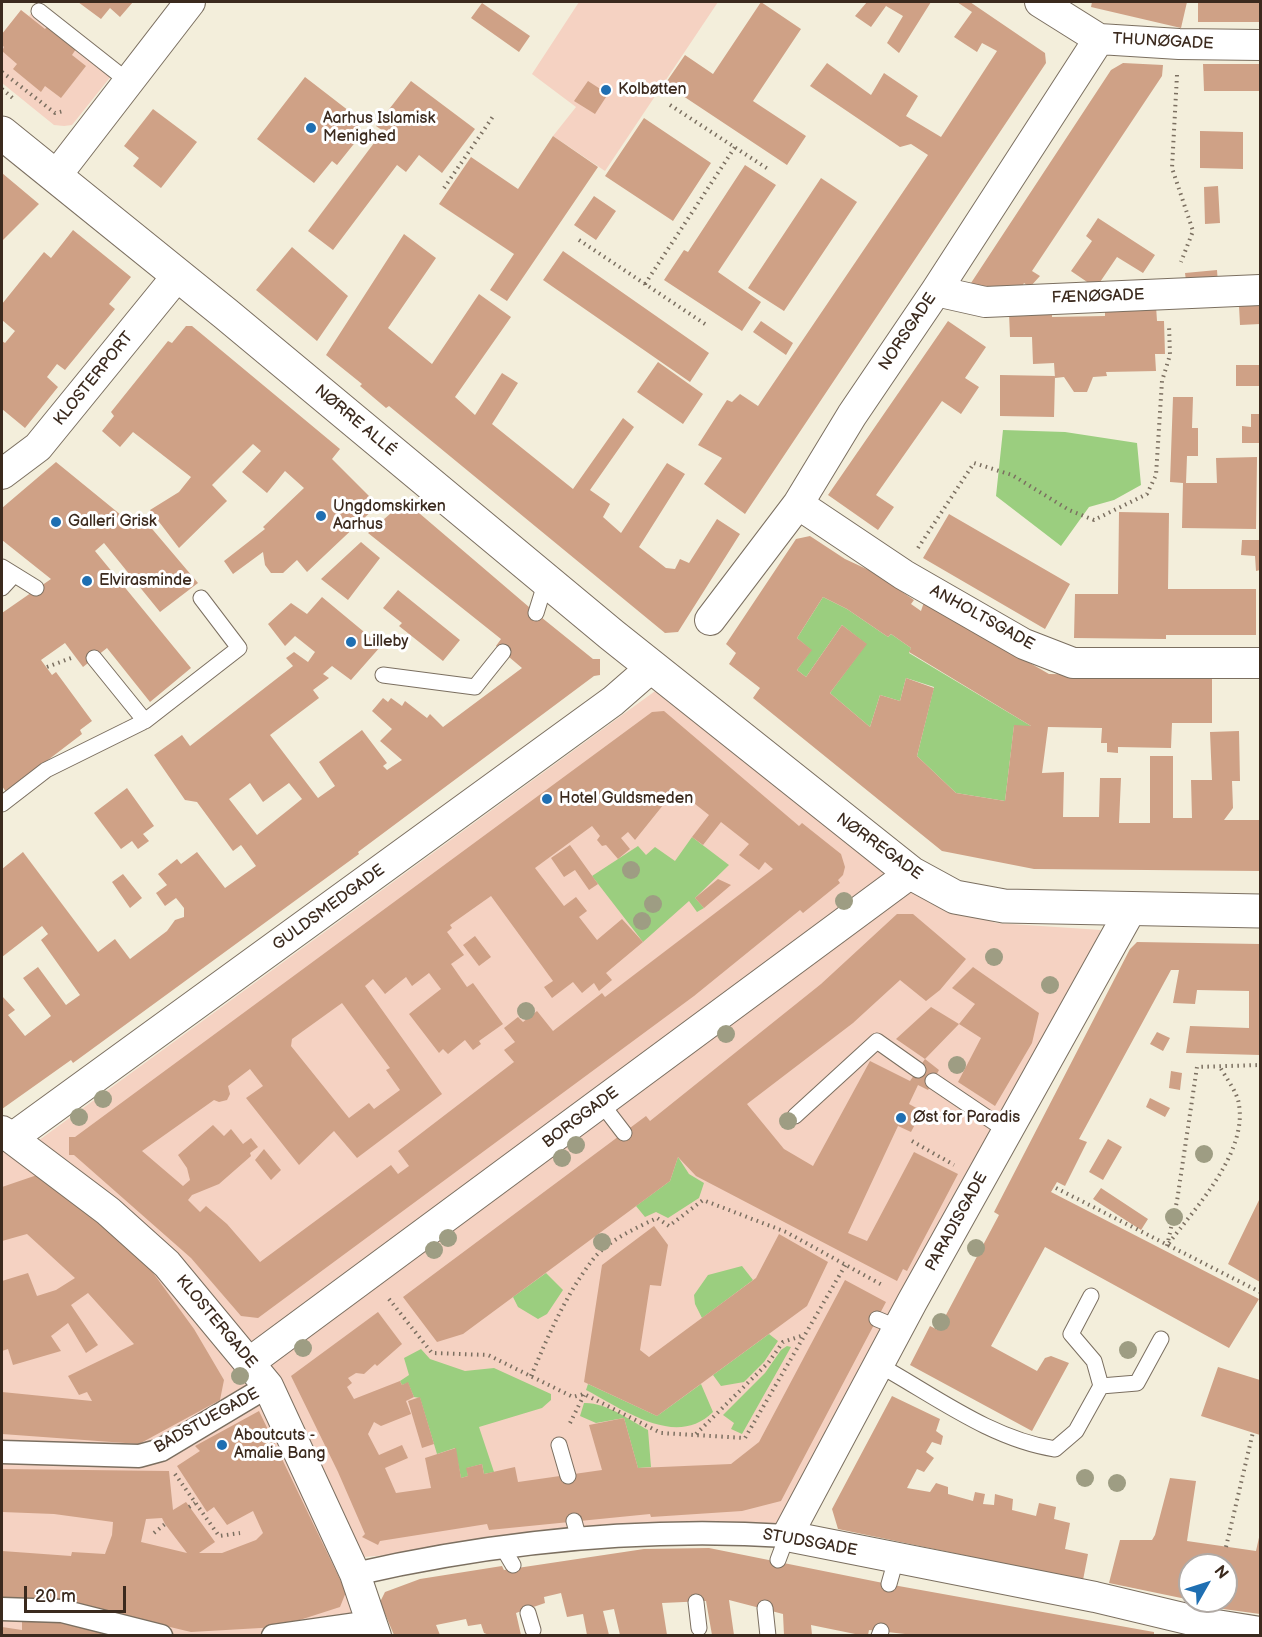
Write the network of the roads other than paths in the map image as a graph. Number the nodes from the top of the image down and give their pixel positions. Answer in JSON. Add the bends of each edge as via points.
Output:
{"nodes":[{"id":1,"x":190,"y":2,"type":"edge"},
{"id":2,"x":1040,"y":2,"type":"edge"},
{"id":3,"x":39,"y":11,"type":"dead end"},
{"id":4,"x":1099,"y":39,"type":"junction"},
{"id":5,"x":1260,"y":45,"type":"edge"},
{"id":6,"x":129,"y":82,"type":"junction"},
{"id":7,"x":2,"y":133,"type":"edge"},
{"id":8,"x":55,"y":177,"type":"junction"},
{"id":9,"x":178,"y":275,"type":"junction"},
{"id":10,"x":1260,"y":290,"type":"edge"},
{"id":11,"x":936,"y":291,"type":"junction"},
{"id":12,"x":2,"y":474,"type":"edge"},
{"id":13,"x":798,"y":504,"type":"junction"},
{"id":14,"x":7,"y":571,"type":"edge"},
{"id":15,"x":546,"y":581,"type":"junction"},
{"id":16,"x":2,"y":588,"type":"edge"},
{"id":17,"x":36,"y":588,"type":"dead end"},
{"id":18,"x":201,"y":598,"type":"dead end"},
{"id":19,"x":536,"y":613,"type":"dead end"},
{"id":20,"x":710,"y":620,"type":"dead end"},
{"id":21,"x":503,"y":652,"type":"dead end"},
{"id":22,"x":94,"y":658,"type":"dead end"},
{"id":23,"x":1260,"y":663,"type":"edge"},
{"id":24,"x":652,"y":667,"type":"junction"},
{"id":25,"x":382,"y":675,"type":"dead end"},
{"id":26,"x":145,"y":721,"type":"junction"},
{"id":27,"x":2,"y":804,"type":"edge"},
{"id":28,"x":911,"y":873,"type":"junction"},
{"id":29,"x":1130,"y":911,"type":"junction"},
{"id":30,"x":1260,"y":911,"type":"edge"},
{"id":31,"x":918,"y":1070,"type":"dead end"},
{"id":32,"x":933,"y":1080,"type":"dead end"},
{"id":33,"x":601,"y":1103,"type":"junction"},
{"id":34,"x":795,"y":1116,"type":"dead end"},
{"id":35,"x":1007,"y":1131,"type":"junction"},
{"id":36,"x":624,"y":1133,"type":"dead end"},
{"id":37,"x":5,"y":1138,"type":"edge"},
{"id":38,"x":1091,"y":1296,"type":"dead end"},
{"id":39,"x":1161,"y":1339,"type":"dead end"},
{"id":40,"x":250,"y":1362,"type":"junction"},
{"id":41,"x":879,"y":1365,"type":"junction"},
{"id":42,"x":268,"y":1386,"type":"junction"},
{"id":43,"x":1101,"y":1386,"type":"junction"},
{"id":44,"x":559,"y":1445,"type":"road end"},
{"id":45,"x":2,"y":1452,"type":"edge"},
{"id":46,"x":568,"y":1476,"type":"dead end"},
{"id":47,"x":783,"y":1548,"type":"junction"},
{"id":48,"x":355,"y":1574,"type":"junction"},
{"id":49,"x":696,"y":1602,"type":"dead end"},
{"id":50,"x":765,"y":1608,"type":"dead end"},
{"id":51,"x":2,"y":1609,"type":"edge"},
{"id":52,"x":528,"y":1614,"type":"dead end"},
{"id":53,"x":699,"y":1628,"type":"dead end"},
{"id":54,"x":373,"y":1629,"type":"edge"},
{"id":55,"x":533,"y":1630,"type":"dead end"},
{"id":56,"x":1260,"y":1632,"type":"edge"},
{"id":57,"x":161,"y":1635,"type":"edge"},
{"id":58,"x":273,"y":1635,"type":"edge"},
{"id":59,"x":768,"y":1635,"type":"edge"}],
"edges":[{"from":1,"to":6,"type":"street"},
{"from":2,"to":4,"type":"street","name":"THUNØGADE"},
{"from":3,"to":6,"type":"lane"},
{"from":4,"to":5,"type":"street","name":"THUNØGADE"},
{"from":4,"to":11,"type":"street","name":"NORSGADE"},
{"from":6,"to":8,"type":"street"},
{"from":7,"to":8,"type":"street","name":"NØRRE ALLÉ"},
{"from":8,"to":9,"type":"street","name":"NØRRE ALLÉ"},
{"from":9,"to":12,"type":"street","name":"KLOSTERPORT","via":[[38,447]]},
{"from":9,"to":15,"type":"street","name":"NØRRE ALLÉ"},
{"from":10,"to":11,"type":"street","name":"FÆNØGADE","via":[[985,302]]},
{"from":11,"to":13,"type":"street","name":"NORSGADE","via":[[852,415]]},
{"from":13,"to":20,"type":"street","name":"NORSGADE"},
{"from":13,"to":23,"type":"street","name":"ANHOLTSGADE","via":[[904,575],[1004,633],[1073,663]]},
{"from":14,"to":16,"type":"lane"},
{"from":14,"to":17,"type":"lane"},
{"from":15,"to":19,"type":"lane"},
{"from":15,"to":24,"type":"street","name":"NØRRE ALLÉ"},
{"from":18,"to":26,"type":"lane","via":[[239,648]]},
{"from":21,"to":25,"type":"lane","via":[[475,687]]},
{"from":22,"to":26,"type":"lane"},
{"from":24,"to":28,"type":"street","name":"NØRREGADE"},
{"from":24,"to":37,"type":"street","name":"GULDSMEDGADE","via":[[613,701]]},
{"from":26,"to":27,"type":"lane","via":[[46,770]]},
{"from":28,"to":29,"type":"street","name":"NØRREGADE","via":[[955,897],[1004,906]]},
{"from":28,"to":33,"type":"street","name":"BORGGADE"},
{"from":29,"to":30,"type":"street","name":"NØRREGADE"},
{"from":29,"to":35,"type":"street","name":"PARADISGADE"},
{"from":31,"to":34,"type":"lane","via":[[877,1041]]},
{"from":32,"to":35,"type":"lane"},
{"from":33,"to":36,"type":"lane"},
{"from":33,"to":40,"type":"street","name":"BORGGADE"},
{"from":35,"to":41,"type":"street","name":"PARADISGADE","via":[[912,1302],[888,1324]]},
{"from":37,"to":40,"type":"street","name":"KLOSTERGADE","via":[[108,1211],[167,1264]]},
{"from":38,"to":43,"type":"lane","via":[[1071,1334],[1094,1361]]},
{"from":39,"to":43,"type":"lane","via":[[1137,1383]]},
{"from":40,"to":42,"type":"street","name":"KLOSTERGADE"},
{"from":41,"to":43,"type":"lane","via":[[992,1429],[1024,1444],[1054,1449],[1076,1431]]},
{"from":41,"to":47,"type":"street","name":"PARADISGADE"},
{"from":42,"to":45,"type":"street","name":"BADSTUEGADE","via":[[163,1449],[139,1456]]},
{"from":42,"to":48,"type":"street","name":"KLOSTERGADE"},
{"from":44,"to":46,"type":"lane"},
{"from":47,"to":48,"type":"street","name":"STUDSGADE","via":[[715,1532],[685,1540],[577,1530],[508,1556],[436,1555]]},
{"from":47,"to":56,"type":"street","name":"STUDSGADE","via":[[892,1571],[1095,1597]]},
{"from":48,"to":54,"type":"street","name":"KLOSTERGADE"},
{"from":49,"to":53,"type":"lane"},
{"from":50,"to":59,"type":"lane"},
{"from":51,"to":57,"type":"street","via":[[62,1611]]},
{"from":52,"to":55,"type":"lane"},
{"from":54,"to":58,"type":"street"}]}
